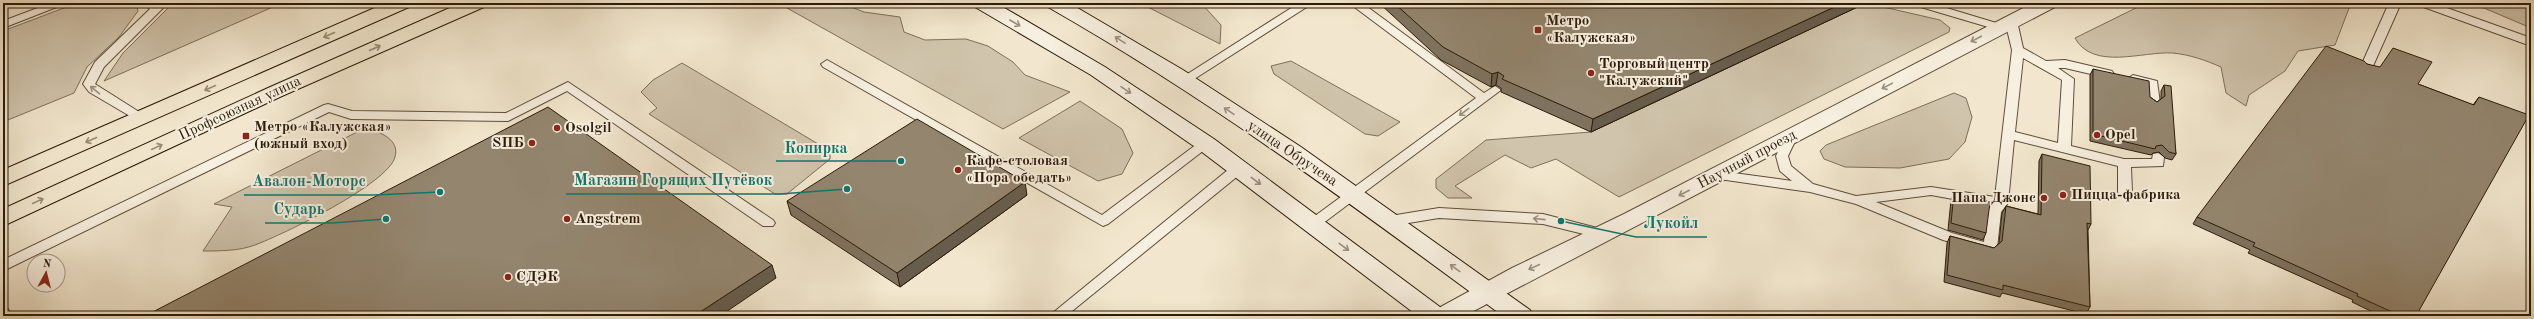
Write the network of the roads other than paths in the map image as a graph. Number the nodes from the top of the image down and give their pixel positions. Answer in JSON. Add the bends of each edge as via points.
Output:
{"nodes":[{"id":1,"x":61,"y":3,"type":"edge"},
{"id":2,"x":148,"y":3,"type":"edge"},
{"id":3,"x":402,"y":3,"type":"edge"},
{"id":4,"x":477,"y":3,"type":"edge"},
{"id":5,"x":982,"y":3,"type":"edge"},
{"id":6,"x":1055,"y":3,"type":"edge"},
{"id":7,"x":1307,"y":3,"type":"edge"},
{"id":8,"x":1355,"y":3,"type":"edge"},
{"id":9,"x":1918,"y":3,"type":"edge"},
{"id":10,"x":2048,"y":3,"type":"edge"},
{"id":11,"x":2395,"y":3,"type":"edge"},
{"id":12,"x":2422,"y":3,"type":"edge"},
{"id":13,"x":2005,"y":24,"type":"junction"},
{"id":14,"x":3,"y":25,"type":"edge"},
{"id":15,"x":2531,"y":42,"type":"edge"},
{"id":16,"x":2018,"y":50,"type":"junction"},
{"id":17,"x":827,"y":64,"type":"dead end"},
{"id":18,"x":2043,"y":64,"type":"junction"},
{"id":19,"x":2367,"y":66,"type":"edge"},
{"id":20,"x":1184,"y":80,"type":"junction"},
{"id":21,"x":1495,"y":90,"type":"dead end"},
{"id":22,"x":1483,"y":98,"type":"junction"},
{"id":23,"x":2154,"y":103,"type":"edge"},
{"id":24,"x":140,"y":118,"type":"junction"},
{"id":25,"x":2009,"y":135,"type":"junction"},
{"id":26,"x":1791,"y":137,"type":"junction"},
{"id":27,"x":1206,"y":144,"type":"junction"},
{"id":28,"x":2064,"y":148,"type":"junction"},
{"id":29,"x":2158,"y":157,"type":"dead end"},
{"id":30,"x":2124,"y":163,"type":"junction"},
{"id":31,"x":1239,"y":168,"type":"junction"},
{"id":32,"x":1719,"y":175,"type":"junction"},
{"id":33,"x":3,"y":179,"type":"edge"},
{"id":34,"x":1810,"y":188,"type":"junction"},
{"id":35,"x":2125,"y":192,"type":"dead end"},
{"id":36,"x":1354,"y":196,"type":"junction"},
{"id":37,"x":1856,"y":200,"type":"junction"},
{"id":38,"x":2002,"y":203,"type":"junction"},
{"id":39,"x":3,"y":218,"type":"edge"},
{"id":40,"x":1390,"y":221,"type":"junction"},
{"id":41,"x":768,"y":223,"type":"dead end"},
{"id":42,"x":1313,"y":224,"type":"junction"},
{"id":43,"x":1604,"y":234,"type":"junction"},
{"id":44,"x":3,"y":266,"type":"edge"},
{"id":45,"x":1487,"y":291,"type":"junction"},
{"id":46,"x":3,"y":313,"type":"edge"},
{"id":47,"x":5,"y":316,"type":"edge"},
{"id":48,"x":1056,"y":316,"type":"edge"},
{"id":49,"x":1435,"y":316,"type":"edge"},
{"id":50,"x":1444,"y":316,"type":"edge"},
{"id":51,"x":1521,"y":316,"type":"edge"}],
"edges":[{"from":1,"to":14,"type":"lane"},
{"from":24,"to":2,"type":"lane","one_way":true,"via":[[89,84],[99,65],[157,8]]},
{"from":3,"to":24,"type":"main road","name":"Профсоюзная улица","one_way":true},
{"from":39,"to":4,"type":"main road","name":"Профсоюзная улица","one_way":true,"via":[[275,92]]},
{"from":5,"to":27,"type":"main road","one_way":true,"via":[[1098,71]]},
{"from":20,"to":6,"type":"main road","name":"улица Обручева","one_way":true},
{"from":7,"to":20,"type":"lane"},
{"from":8,"to":22,"type":"lane"},
{"from":9,"to":13,"type":"lane"},
{"from":10,"to":13,"type":"main road","name":"Научный проезд"},
{"from":11,"to":19,"type":"lane"},
{"from":12,"to":15,"type":"lane"},
{"from":13,"to":16,"type":"lane"},
{"from":13,"to":26,"type":"main road","name":"Научный проезд","one_way":true},
{"from":16,"to":18,"type":"lane"},
{"from":16,"to":25,"type":"lane"},
{"from":17,"to":27,"type":"lane","via":[[1103,221]]},
{"from":18,"to":23,"type":"lane","via":[[2065,64],[2153,84]]},
{"from":18,"to":28,"type":"lane","via":[[2068,79]]},
{"from":36,"to":20,"type":"main road","name":"улица Обручева","one_way":true},
{"from":21,"to":22,"type":"lane"},
{"from":22,"to":36,"type":"lane","one_way":true},
{"from":24,"to":33,"type":"main road","name":"Профсоюзная улица","one_way":true},
{"from":25,"to":28,"type":"lane"},
{"from":25,"to":38,"type":"lane"},
{"from":26,"to":32,"type":"main road","name":"Научный проезд"},
{"from":26,"to":34,"type":"lane","via":[[1782,156],[1785,168]]},
{"from":27,"to":31,"type":"main road"},
{"from":28,"to":30,"type":"lane"},
{"from":29,"to":30,"type":"lane","via":[[2158,163]]},
{"from":30,"to":35,"type":"lane"},
{"from":31,"to":42,"type":"main road","one_way":true},
{"from":31,"to":48,"type":"lane"},
{"from":32,"to":34,"type":"lane"},
{"from":32,"to":43,"type":"main road","name":"Научный проезд","one_way":true},
{"from":34,"to":37,"type":"lane"},
{"from":36,"to":40,"type":"main road","name":"улица Обручева"},
{"from":36,"to":42,"type":"lane"},
{"from":37,"to":38,"type":"lane","via":[[1931,191]]},
{"from":37,"to":38,"type":"lane","via":[[1948,237],[1990,248],[1994,211]]},
{"from":43,"to":40,"type":"lane","one_way":true,"via":[[1543,219],[1438,213]]},
{"from":45,"to":40,"type":"main road","name":"улица Обручева","one_way":true},
{"from":41,"to":44,"type":"lane","via":[[568,86],[508,117],[351,115],[328,108]]},
{"from":42,"to":49,"type":"main road","one_way":true},
{"from":43,"to":45,"type":"main road","name":"Научный проезд","one_way":true},
{"from":45,"to":50,"type":"main road","name":"Научный проезд"},
{"from":45,"to":51,"type":"main road","name":"улица Обручева"},
{"from":46,"to":47,"type":"lane"}]}
